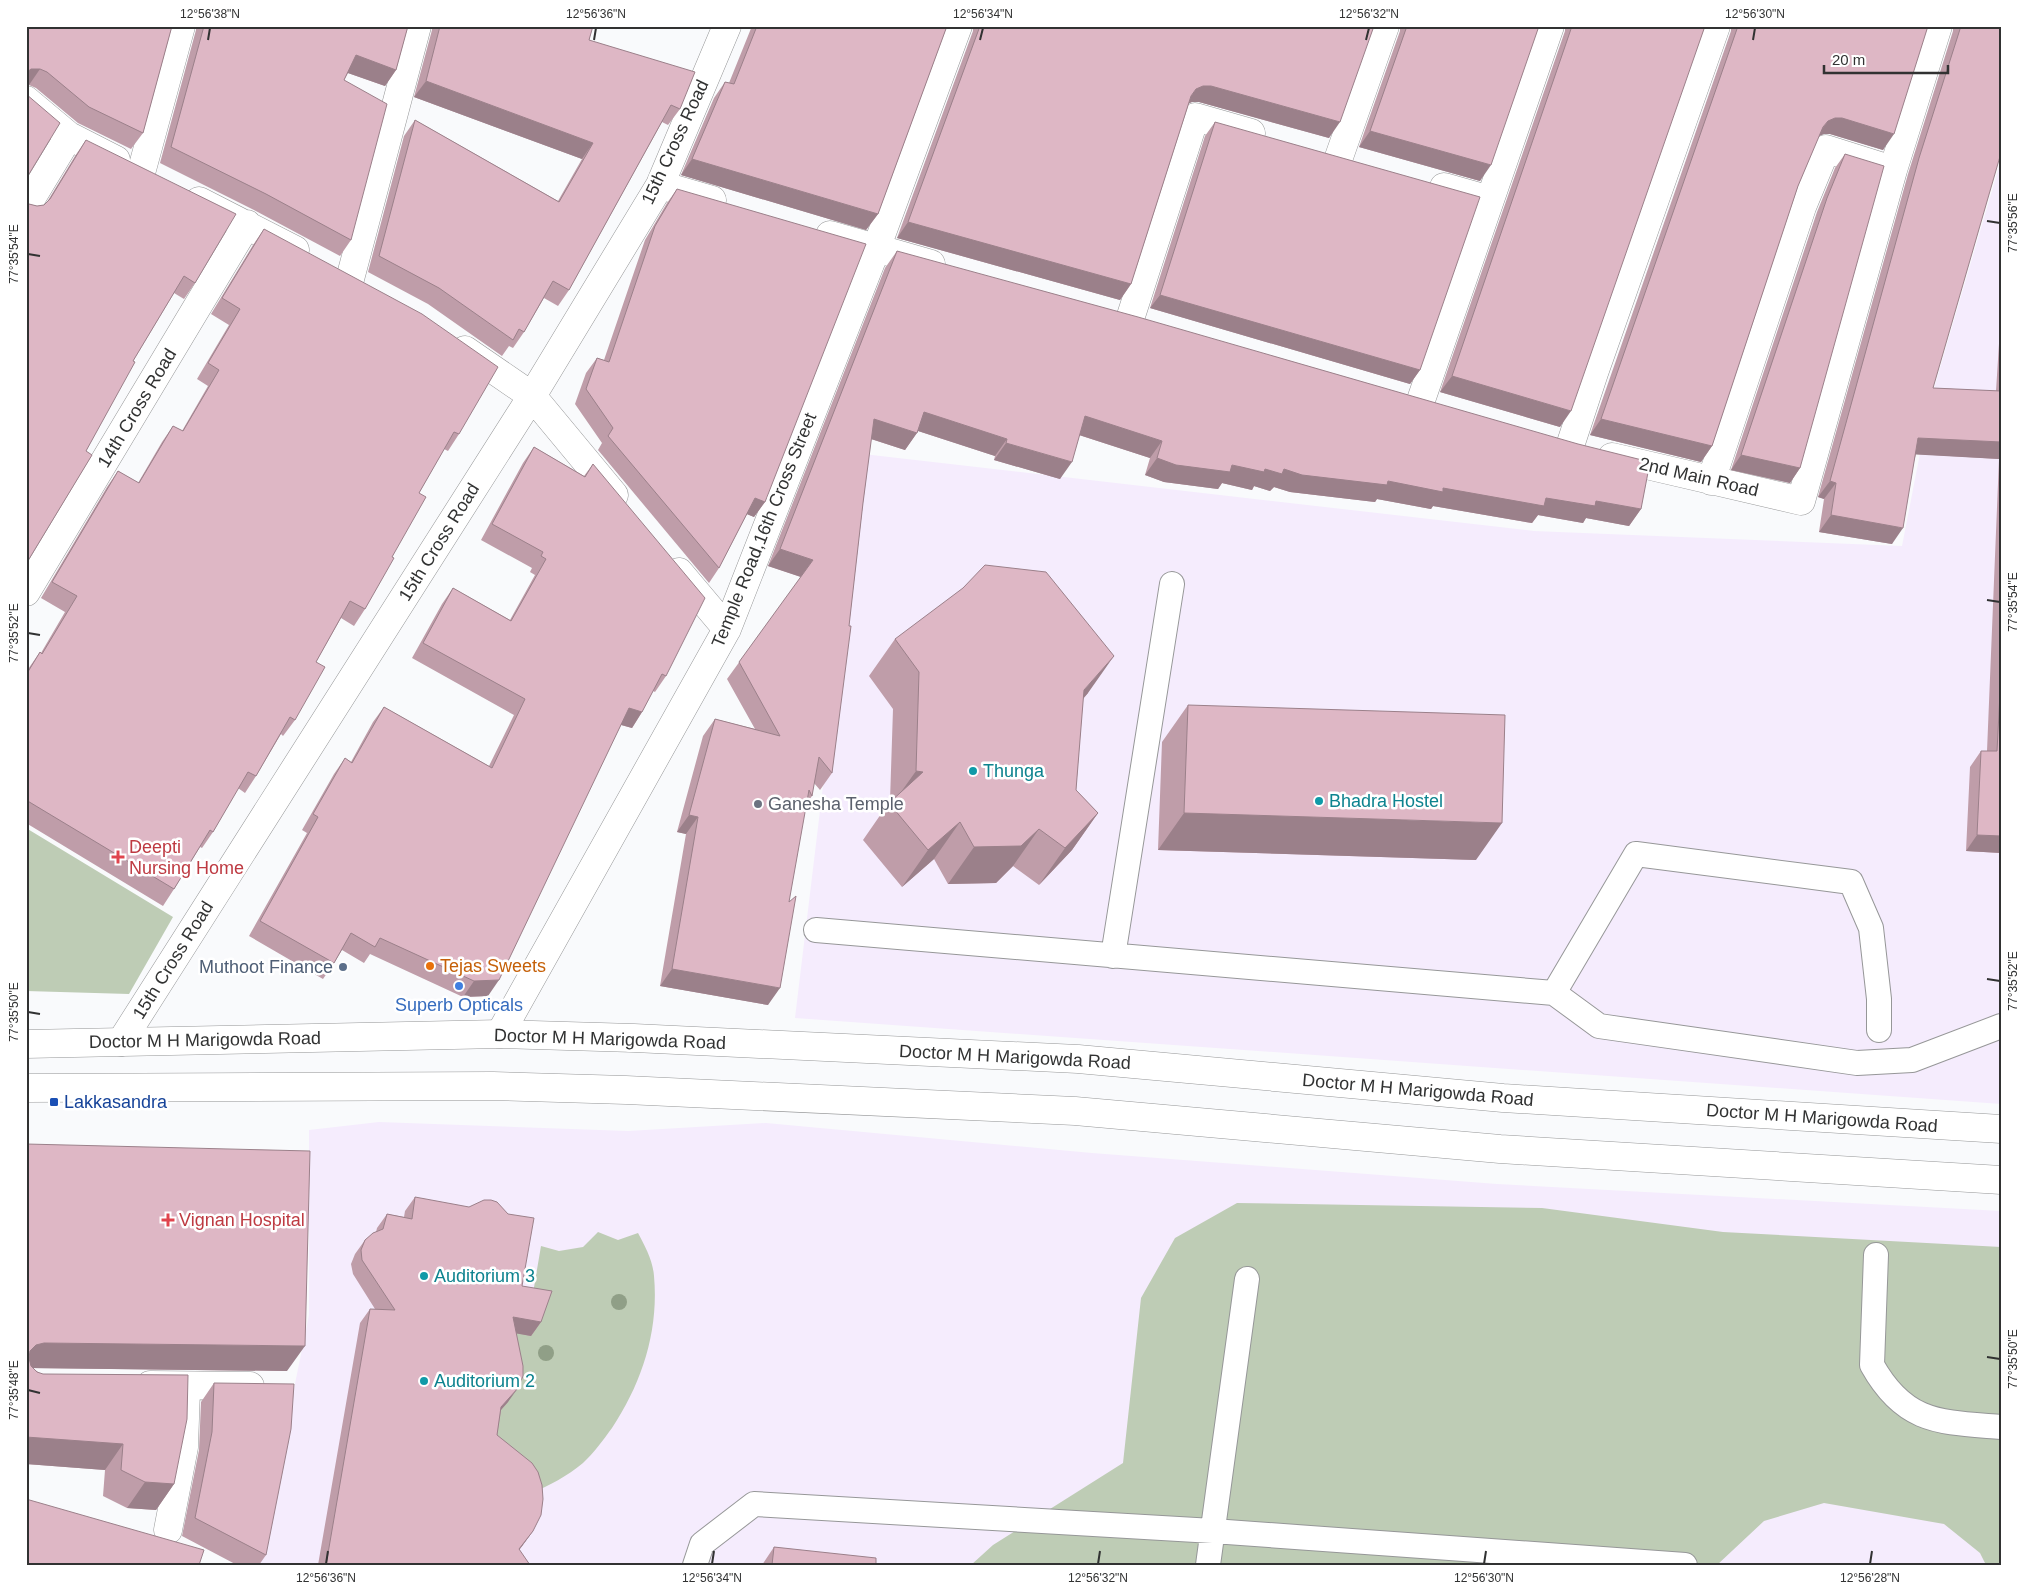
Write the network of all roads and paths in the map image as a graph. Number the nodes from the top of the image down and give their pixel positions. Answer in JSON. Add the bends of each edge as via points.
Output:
{"nodes":[{"id":1,"x":181,"y":26,"type":"edge"},
{"id":2,"x":417,"y":26,"type":"edge"},
{"id":3,"x":727,"y":26,"type":"edge"},
{"id":4,"x":958,"y":26,"type":"edge"},
{"id":5,"x":1385,"y":26,"type":"edge"},
{"id":6,"x":1550,"y":26,"type":"edge"},
{"id":7,"x":1716,"y":26,"type":"edge"},
{"id":8,"x":1938,"y":26,"type":"edge"},
{"id":9,"x":26,"y":100,"type":"edge"},
{"id":10,"x":69,"y":136,"type":"junction"},
{"id":11,"x":1272,"y":138,"type":"edge"},
{"id":12,"x":1367,"y":165,"type":"edge"},
{"id":13,"x":1893,"y":170,"type":"junction"},
{"id":14,"x":1424,"y":181,"type":"edge"},
{"id":15,"x":159,"y":182,"type":"junction"},
{"id":16,"x":660,"y":185,"type":"junction"},
{"id":17,"x":1490,"y":200,"type":"junction"},
{"id":18,"x":26,"y":207,"type":"edge"},
{"id":19,"x":735,"y":207,"type":"edge"},
{"id":20,"x":247,"y":224,"type":"junction"},
{"id":21,"x":810,"y":229,"type":"edge"},
{"id":22,"x":876,"y":249,"type":"junction"},
{"id":23,"x":951,"y":269,"type":"edge"},
{"id":24,"x":1102,"y":311,"type":"edge"},
{"id":25,"x":1130,"y":319,"type":"junction"},
{"id":26,"x":1158,"y":327,"type":"edge"},
{"id":27,"x":443,"y":334,"type":"edge"},
{"id":28,"x":1392,"y":394,"type":"edge"},
{"id":29,"x":532,"y":396,"type":"junction"},
{"id":30,"x":1420,"y":403,"type":"junction"},
{"id":31,"x":1448,"y":411,"type":"edge"},
{"id":32,"x":1542,"y":438,"type":"edge"},
{"id":33,"x":1570,"y":446,"type":"junction"},
{"id":34,"x":1711,"y":481,"type":"junction"},
{"id":35,"x":633,"y":516,"type":"edge"},
{"id":36,"x":664,"y":554,"type":"edge"},
{"id":37,"x":1172,"y":584,"type":"dead end"},
{"id":38,"x":26,"y":592,"type":"edge"},
{"id":39,"x":728,"y":630,"type":"junction"},
{"id":40,"x":816,"y":930,"type":"dead end"},
{"id":41,"x":1113,"y":956,"type":"junction"},
{"id":42,"x":1554,"y":993,"type":"junction"},
{"id":43,"x":2001,"y":1026,"type":"edge"},
{"id":44,"x":1880,"y":1030,"type":"dead end"},
{"id":45,"x":500,"y":1034,"type":"junction"},
{"id":46,"x":121,"y":1042,"type":"junction"},
{"id":47,"x":26,"y":1044,"type":"edge"},
{"id":48,"x":26,"y":1088,"type":"edge"},
{"id":49,"x":2001,"y":1129,"type":"edge"},
{"id":50,"x":2001,"y":1180,"type":"edge"},
{"id":51,"x":1876,"y":1255,"type":"dead end"},
{"id":52,"x":1247,"y":1280,"type":"dead end"},
{"id":53,"x":126,"y":1385,"type":"edge"},
{"id":54,"x":186,"y":1386,"type":"junction"},
{"id":55,"x":271,"y":1386,"type":"edge"},
{"id":56,"x":2001,"y":1427,"type":"edge"},
{"id":57,"x":168,"y":1530,"type":"dead end"},
{"id":58,"x":1213,"y":1531,"type":"junction"},
{"id":59,"x":695,"y":1565,"type":"edge"},
{"id":60,"x":1208,"y":1565,"type":"edge"},
{"id":61,"x":1685,"y":1565,"type":"edge"}],
"edges":[{"from":1,"to":15,"type":"street"},
{"from":2,"to":20,"type":"street","via":[[359,284]]},
{"from":3,"to":16,"type":"street","name":"15th Cross Road"},
{"from":4,"to":22,"type":"street","name":"Temple Road,16th Cross Street"},
{"from":5,"to":12,"type":"street","via":[[1329,154]]},
{"from":6,"to":17,"type":"street"},
{"from":7,"to":33,"type":"street"},
{"from":8,"to":13,"type":"street","name":"2nd Main Road"},
{"from":9,"to":10,"type":"street"},
{"from":10,"to":15,"type":"street"},
{"from":10,"to":18,"type":"street"},
{"from":11,"to":25,"type":"street","via":[[1195,117]]},
{"from":13,"to":34,"type":"street","via":[[1826,149],[1802,208]]},
{"from":13,"to":34,"type":"street","name":"2nd Main Road","via":[[1801,501]]},
{"from":14,"to":17,"type":"street"},
{"from":15,"to":20,"type":"street"},
{"from":16,"to":19,"type":"street"},
{"from":16,"to":29,"type":"street","name":"15th Cross Road"},
{"from":17,"to":30,"type":"street"},
{"from":20,"to":38,"type":"street","name":"14th Cross Road"},
{"from":21,"to":22,"type":"street"},
{"from":22,"to":23,"type":"street"},
{"from":22,"to":39,"type":"street","name":"Temple Road,16th Cross Street"},
{"from":24,"to":25,"type":"street"},
{"from":25,"to":26,"type":"street"},
{"from":27,"to":29,"type":"street"},
{"from":28,"to":30,"type":"street"},
{"from":29,"to":35,"type":"street"},
{"from":29,"to":46,"type":"street","name":"15th Cross Road"},
{"from":30,"to":31,"type":"street"},
{"from":32,"to":33,"type":"street","name":"2nd Main Road"},
{"from":33,"to":34,"type":"street","name":"2nd Main Road"},
{"from":36,"to":39,"type":"street"},
{"from":37,"to":41,"type":"lane"},
{"from":39,"to":45,"type":"street","name":"Temple Road,16th Cross Street"},
{"from":40,"to":41,"type":"lane"},
{"from":41,"to":42,"type":"lane"},
{"from":42,"to":43,"type":"lane","via":[[1599,1026],[1857,1063],[1912,1060]]},
{"from":42,"to":44,"type":"lane","via":[[1636,854],[1851,882],[1871,928]]},
{"from":45,"to":46,"type":"street","name":"Doctor M H Marigowda Road"},
{"from":45,"to":49,"type":"street","name":"Doctor M H Marigowda Road","via":[[1078,1059],[1503,1098]]},
{"from":46,"to":47,"type":"street","name":"Doctor M H Marigowda Road"},
{"from":48,"to":50,"type":"street","via":[[493,1086],[656,1091],[1075,1111],[1500,1149]]},
{"from":51,"to":56,"type":"lane","via":[[1872,1365],[1881,1381],[1892,1395],[1923,1416],[1941,1422]]},
{"from":52,"to":58,"type":"lane"},
{"from":53,"to":54,"type":"street"},
{"from":54,"to":55,"type":"street"},
{"from":54,"to":57,"type":"street","via":[[184,1446]]},
{"from":58,"to":59,"type":"lane","via":[[754,1504],[702,1544]]},
{"from":58,"to":60,"type":"lane"},
{"from":58,"to":61,"type":"lane"}]}
